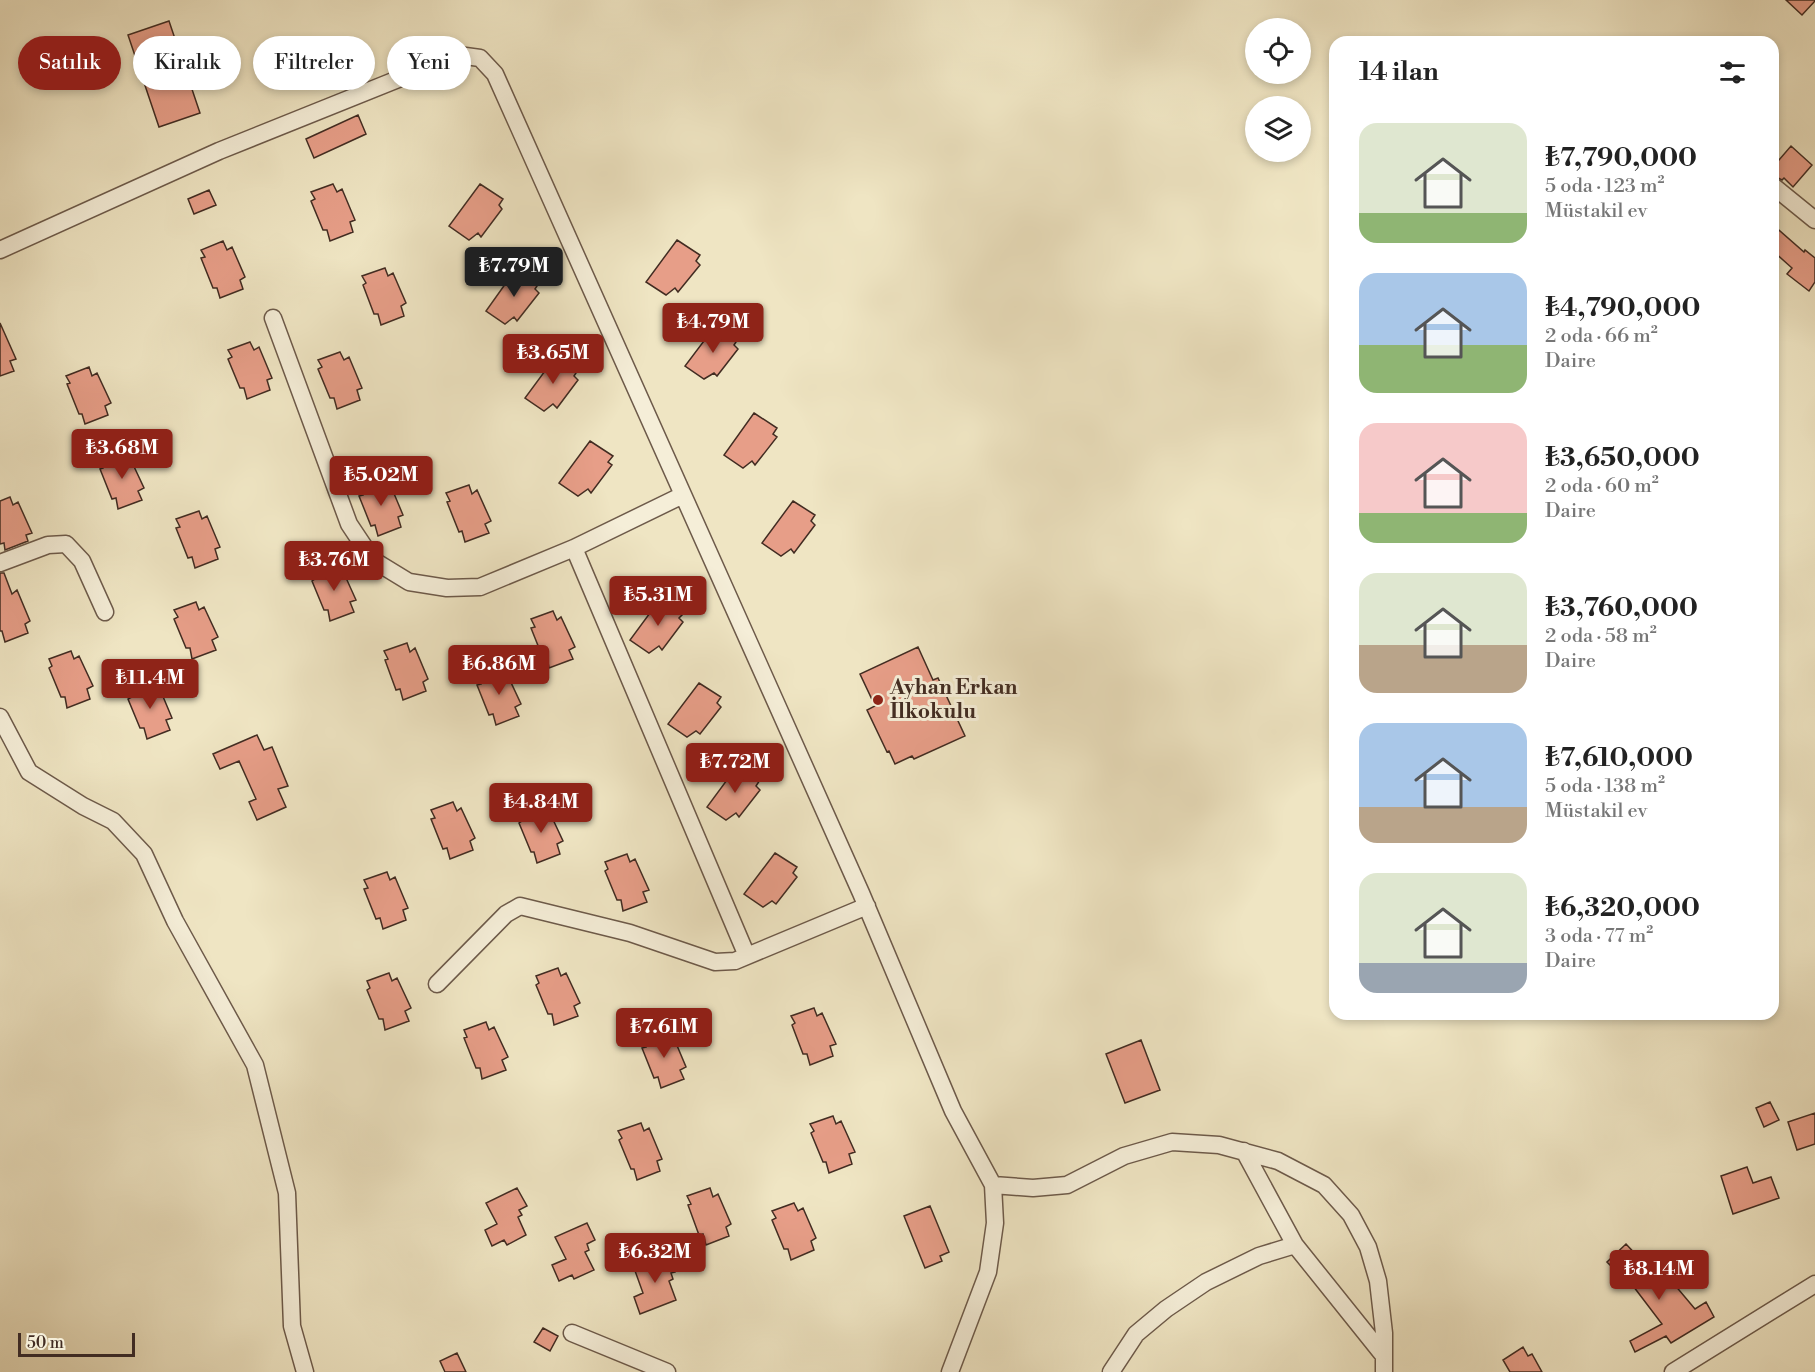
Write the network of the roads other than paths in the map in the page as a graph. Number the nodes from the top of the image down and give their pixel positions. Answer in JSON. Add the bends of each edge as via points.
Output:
{"nodes":[{"id":1,"x":1779,"y":191,"type":"edge"},
{"id":2,"x":1815,"y":220,"type":"edge"},
{"id":3,"x":0,"y":250,"type":"edge"},
{"id":4,"x":273,"y":318,"type":"dead end"},
{"id":5,"x":683,"y":495,"type":"junction"},
{"id":6,"x":574,"y":548,"type":"junction"},
{"id":7,"x":0,"y":563,"type":"edge"},
{"id":8,"x":105,"y":612,"type":"dead end"},
{"id":9,"x":0,"y":717,"type":"edge"},
{"id":10,"x":867,"y":906,"type":"junction"},
{"id":11,"x":747,"y":956,"type":"junction"},
{"id":12,"x":437,"y":984,"type":"dead end"},
{"id":13,"x":1244,"y":1151,"type":"junction"},
{"id":14,"x":993,"y":1185,"type":"junction"},
{"id":15,"x":1295,"y":1245,"type":"junction"},
{"id":16,"x":1815,"y":1284,"type":"edge"},
{"id":17,"x":572,"y":1333,"type":"dead end"},
{"id":18,"x":1384,"y":1364,"type":"edge"},
{"id":19,"x":305,"y":1372,"type":"edge"},
{"id":20,"x":667,"y":1372,"type":"edge"},
{"id":21,"x":950,"y":1372,"type":"edge"},
{"id":22,"x":1111,"y":1372,"type":"edge"},
{"id":23,"x":1673,"y":1372,"type":"edge"}],
"edges":[{"from":1,"to":2,"type":"street"},
{"from":3,"to":5,"type":"street","via":[[219,151],[458,55],[480,58],[495,74]]},
{"from":4,"to":6,"type":"street","via":[[349,524],[373,560],[409,582],[447,588],[480,587]]},
{"from":5,"to":6,"type":"street"},
{"from":5,"to":10,"type":"street"},
{"from":6,"to":11,"type":"street"},
{"from":7,"to":8,"type":"street","via":[[48,545],[66,544],[82,561]]},
{"from":9,"to":19,"type":"street","via":[[29,772],[113,821],[144,854],[175,921],[255,1065],[286,1193],[292,1326]]},
{"from":10,"to":11,"type":"street"},
{"from":10,"to":14,"type":"street","via":[[952,1111]]},
{"from":11,"to":12,"type":"street","via":[[715,962],[630,933],[520,906],[506,914]]},
{"from":13,"to":14,"type":"street","via":[[1172,1142],[1124,1156],[1068,1185]]},
{"from":13,"to":15,"type":"street"},
{"from":13,"to":18,"type":"street","via":[[1278,1161],[1324,1185],[1351,1215],[1368,1246],[1378,1281]]},
{"from":14,"to":21,"type":"street","via":[[995,1223],[988,1272]]},
{"from":15,"to":18,"type":"street"},
{"from":15,"to":22,"type":"street","via":[[1259,1256],[1206,1282],[1174,1304],[1136,1334]]},
{"from":16,"to":23,"type":"street"},
{"from":17,"to":20,"type":"street"}]}
